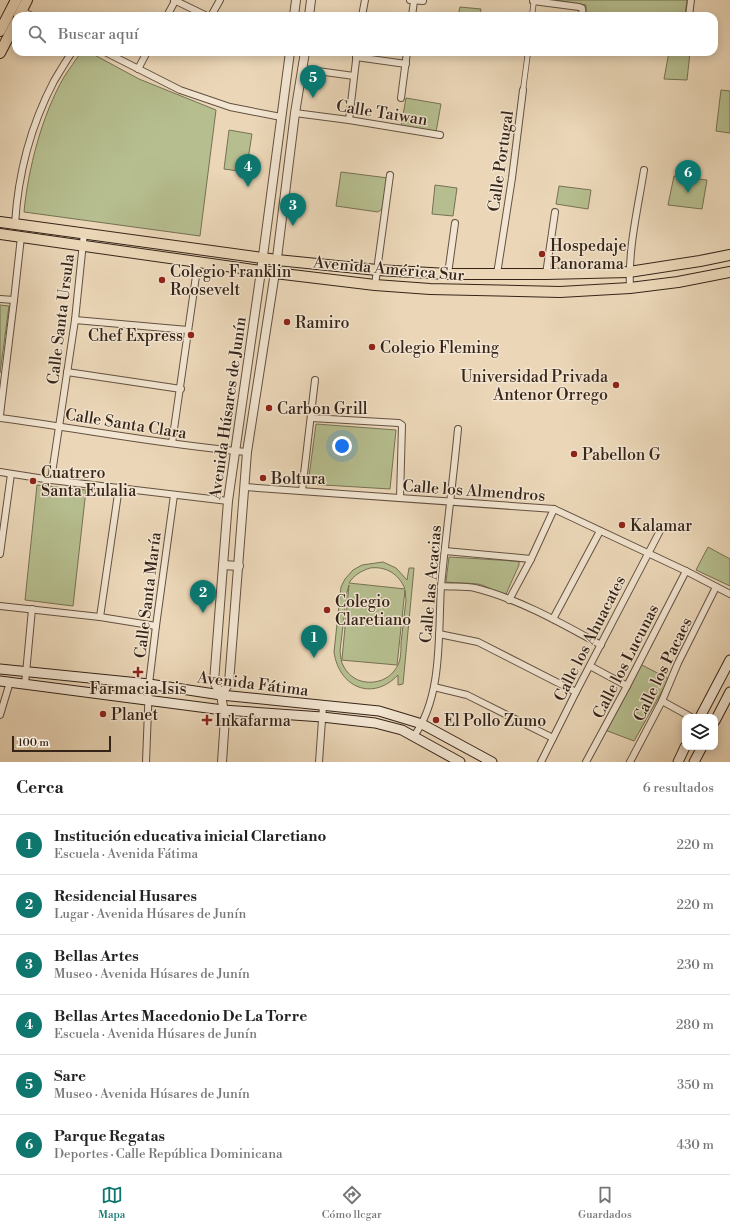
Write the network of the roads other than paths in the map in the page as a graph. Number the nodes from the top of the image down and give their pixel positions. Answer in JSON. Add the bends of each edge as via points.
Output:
{"nodes":[{"id":1,"x":16,"y":0,"type":"edge"},
{"id":2,"x":27,"y":0,"type":"edge"},
{"id":3,"x":174,"y":0,"type":"edge"},
{"id":4,"x":220,"y":0,"type":"edge"},
{"id":5,"x":296,"y":0,"type":"edge"},
{"id":6,"x":311,"y":0,"type":"edge"},
{"id":7,"x":365,"y":0,"type":"edge"},
{"id":8,"x":412,"y":0,"type":"edge"},
{"id":9,"x":691,"y":0,"type":"edge"},
{"id":10,"x":423,"y":1,"type":"edge"},
{"id":11,"x":533,"y":1,"type":"edge"},
{"id":12,"x":21,"y":12,"type":"edge"},
{"id":13,"x":169,"y":12,"type":"edge"},
{"id":14,"x":199,"y":12,"type":"edge"},
{"id":15,"x":214,"y":12,"type":"edge"},
{"id":16,"x":294,"y":12,"type":"edge"},
{"id":17,"x":310,"y":12,"type":"edge"},
{"id":18,"x":363,"y":12,"type":"edge"},
{"id":19,"x":412,"y":12,"type":"edge"},
{"id":20,"x":532,"y":12,"type":"edge"},
{"id":21,"x":582,"y":12,"type":"edge"},
{"id":22,"x":690,"y":12,"type":"edge"},
{"id":23,"x":12,"y":30,"type":"edge"},
{"id":24,"x":0,"y":31,"type":"edge"},
{"id":25,"x":0,"y":53,"type":"edge"},
{"id":26,"x":70,"y":56,"type":"edge"},
{"id":27,"x":113,"y":56,"type":"edge"},
{"id":28,"x":145,"y":56,"type":"edge"},
{"id":29,"x":289,"y":56,"type":"edge"},
{"id":30,"x":305,"y":56,"type":"edge"},
{"id":31,"x":356,"y":56,"type":"edge"},
{"id":32,"x":362,"y":56,"type":"edge"},
{"id":33,"x":407,"y":56,"type":"edge"},
{"id":34,"x":527,"y":56,"type":"edge"},
{"id":35,"x":406,"y":64,"type":"junction"},
{"id":36,"x":138,"y":69,"type":"junction"},
{"id":37,"x":303,"y":69,"type":"junction"},
{"id":38,"x":354,"y":76,"type":"junction"},
{"id":39,"x":523,"y":90,"type":"joint"},
{"id":40,"x":401,"y":98,"type":"dead end"},
{"id":41,"x":295,"y":113,"type":"junction"},
{"id":42,"x":281,"y":117,"type":"junction"},
{"id":43,"x":349,"y":120,"type":"junction"},
{"id":44,"x":440,"y":135,"type":"dead end"},
{"id":45,"x":644,"y":170,"type":"dead end"},
{"id":46,"x":390,"y":175,"type":"dead end"},
{"id":47,"x":555,"y":212,"type":"dead end"},
{"id":48,"x":0,"y":222,"type":"edge"},
{"id":49,"x":456,"y":223,"type":"dead end"},
{"id":50,"x":15,"y":224,"type":"junction"},
{"id":51,"x":84,"y":233,"type":"junction"},
{"id":52,"x":0,"y":234,"type":"edge"},
{"id":53,"x":21,"y":236,"type":"junction"},
{"id":54,"x":83,"y":246,"type":"junction"},
{"id":55,"x":730,"y":255,"type":"edge"},
{"id":56,"x":262,"y":258,"type":"junction"},
{"id":57,"x":277,"y":260,"type":"junction"},
{"id":58,"x":198,"y":262,"type":"junction"},
{"id":59,"x":377,"y":270,"type":"junction"},
{"id":60,"x":261,"y":271,"type":"junction"},
{"id":61,"x":629,"y":272,"type":"junction"},
{"id":62,"x":730,"y":272,"type":"edge"},
{"id":63,"x":275,"y":273,"type":"junction"},
{"id":64,"x":448,"y":274,"type":"junction"},
{"id":65,"x":497,"y":274,"type":"junction"},
{"id":66,"x":546,"y":274,"type":"junction"},
{"id":67,"x":375,"y":285,"type":"junction"},
{"id":68,"x":630,"y":288,"type":"junction"},
{"id":69,"x":0,"y":299,"type":"edge"},
{"id":70,"x":14,"y":300,"type":"junction"},
{"id":71,"x":75,"y":320,"type":"junction"},
{"id":72,"x":188,"y":330,"type":"junction"},
{"id":73,"x":67,"y":372,"type":"junction"},
{"id":74,"x":315,"y":380,"type":"dead end"},
{"id":75,"x":181,"y":389,"type":"junction"},
{"id":76,"x":0,"y":415,"type":"edge"},
{"id":77,"x":0,"y":418,"type":"edge"},
{"id":78,"x":311,"y":418,"type":"junction"},
{"id":79,"x":60,"y":426,"type":"junction"},
{"id":80,"x":458,"y":429,"type":"dead end"},
{"id":81,"x":172,"y":443,"type":"junction"},
{"id":82,"x":235,"y":451,"type":"junction"},
{"id":83,"x":247,"y":452,"type":"junction"},
{"id":84,"x":0,"y":472,"type":"edge"},
{"id":85,"x":11,"y":474,"type":"junction"},
{"id":86,"x":51,"y":480,"type":"junction"},
{"id":87,"x":119,"y":487,"type":"junction"},
{"id":88,"x":245,"y":487,"type":"junction"},
{"id":89,"x":302,"y":491,"type":"junction"},
{"id":90,"x":174,"y":495,"type":"junction"},
{"id":91,"x":400,"y":498,"type":"junction"},
{"id":92,"x":228,"y":501,"type":"junction"},
{"id":93,"x":451,"y":501,"type":"junction"},
{"id":94,"x":554,"y":509,"type":"junction"},
{"id":95,"x":662,"y":527,"type":"dead end"},
{"id":96,"x":600,"y":531,"type":"junction"},
{"id":97,"x":1,"y":538,"type":"edge"},
{"id":98,"x":445,"y":551,"type":"junction"},
{"id":99,"x":0,"y":554,"type":"edge"},
{"id":100,"x":648,"y":554,"type":"junction"},
{"id":101,"x":531,"y":559,"type":"junction"},
{"id":102,"x":223,"y":565,"type":"junction"},
{"id":103,"x":239,"y":566,"type":"junction"},
{"id":104,"x":686,"y":571,"type":"junction"},
{"id":105,"x":441,"y":586,"type":"junction"},
{"id":106,"x":716,"y":587,"type":"junction"},
{"id":107,"x":730,"y":594,"type":"edge"},
{"id":108,"x":509,"y":600,"type":"junction"},
{"id":109,"x":0,"y":606,"type":"edge"},
{"id":110,"x":32,"y":609,"type":"junction"},
{"id":111,"x":100,"y":617,"type":"junction"},
{"id":112,"x":553,"y":619,"type":"junction"},
{"id":113,"x":156,"y":626,"type":"junction"},
{"id":114,"x":439,"y":634,"type":"junction"},
{"id":115,"x":601,"y":645,"type":"junction"},
{"id":116,"x":730,"y":660,"type":"edge"},
{"id":117,"x":590,"y":666,"type":"junction"},
{"id":118,"x":728,"y":668,"type":"edge"},
{"id":119,"x":0,"y":669,"type":"edge"},
{"id":120,"x":26,"y":671,"type":"junction"},
{"id":121,"x":0,"y":681,"type":"edge"},
{"id":122,"x":10,"y":682,"type":"junction"},
{"id":123,"x":25,"y":684,"type":"junction"},
{"id":124,"x":149,"y":684,"type":"junction"},
{"id":125,"x":627,"y":686,"type":"junction"},
{"id":126,"x":434,"y":687,"type":"junction"},
{"id":127,"x":576,"y":692,"type":"junction"},
{"id":128,"x":730,"y":692,"type":"edge"},
{"id":129,"x":221,"y":695,"type":"junction"},
{"id":130,"x":150,"y":699,"type":"junction"},
{"id":131,"x":662,"y":701,"type":"junction"},
{"id":132,"x":323,"y":706,"type":"junction"},
{"id":133,"x":223,"y":710,"type":"junction"},
{"id":134,"x":686,"y":714,"type":"edge"},
{"id":135,"x":702,"y":714,"type":"edge"},
{"id":136,"x":0,"y":715,"type":"edge"},
{"id":137,"x":718,"y":715,"type":"edge"},
{"id":138,"x":322,"y":717,"type":"junction"},
{"id":139,"x":422,"y":724,"type":"junction"},
{"id":140,"x":414,"y":736,"type":"junction"},
{"id":141,"x":553,"y":738,"type":"junction"},
{"id":142,"x":684,"y":750,"type":"edge"},
{"id":143,"x":700,"y":750,"type":"edge"},
{"id":144,"x":146,"y":762,"type":"edge"},
{"id":145,"x":222,"y":762,"type":"edge"},
{"id":146,"x":319,"y":762,"type":"edge"},
{"id":147,"x":460,"y":762,"type":"edge"},
{"id":148,"x":492,"y":762,"type":"edge"},
{"id":149,"x":541,"y":762,"type":"edge"},
{"id":150,"x":586,"y":762,"type":"edge"},
{"id":151,"x":630,"y":762,"type":"edge"},
{"id":152,"x":678,"y":762,"type":"edge"},
{"id":153,"x":694,"y":762,"type":"edge"}],
"edges":[{"from":1,"to":24,"type":"main road"},
{"from":2,"to":12,"type":"main road"},
{"from":3,"to":13,"type":"street"},
{"from":3,"to":14,"type":"street"},
{"from":4,"to":15,"type":"street"},
{"from":5,"to":16,"type":"street"},
{"from":6,"to":17,"type":"street"},
{"from":7,"to":18,"type":"street"},
{"from":8,"to":10,"type":"street"},
{"from":8,"to":19,"type":"street"},
{"from":9,"to":22,"type":"street"},
{"from":11,"to":20,"type":"street"},
{"from":11,"to":21,"type":"street","via":[[579,7]]},
{"from":23,"to":25,"type":"main road"},
{"from":26,"to":50,"type":"street","via":[[38,115],[28,142],[16,203]]},
{"from":27,"to":36,"type":"street"},
{"from":28,"to":36,"type":"street"},
{"from":29,"to":42,"type":"street","name":"Avenida Húsares de Junín"},
{"from":30,"to":37,"type":"street","name":"Avenida Húsares de Junín"},
{"from":31,"to":38,"type":"street"},
{"from":32,"to":35,"type":"street"},
{"from":33,"to":35,"type":"street"},
{"from":34,"to":39,"type":"street","name":"Calle Portugal"},
{"from":35,"to":40,"type":"street"},
{"from":36,"to":42,"type":"street","via":[[180,90],[230,107]]},
{"from":37,"to":38,"type":"street"},
{"from":37,"to":41,"type":"street","name":"Avenida Húsares de Junín"},
{"from":38,"to":43,"type":"street"},
{"from":39,"to":65,"type":"street","name":"Calle Portugal"},
{"from":41,"to":43,"type":"street","name":"Calle Taiwan"},
{"from":41,"to":57,"type":"street","name":"Avenida Húsares de Junín"},
{"from":42,"to":56,"type":"street","name":"Avenida Húsares de Junín"},
{"from":43,"to":44,"type":"street","name":"Calle Taiwan"},
{"from":45,"to":61,"type":"street"},
{"from":46,"to":59,"type":"street"},
{"from":47,"to":66,"type":"street"},
{"from":48,"to":50,"type":"main road","name":"Avenida América Sur"},
{"from":49,"to":64,"type":"street"},
{"from":50,"to":51,"type":"main road","name":"Avenida América Sur"},
{"from":51,"to":54,"type":"street","name":"Calle Santa Ursula"},
{"from":51,"to":56,"type":"main road","name":"Avenida América Sur"},
{"from":52,"to":53,"type":"main road","name":"Avenida América Sur"},
{"from":53,"to":54,"type":"main road","name":"Avenida América Sur"},
{"from":53,"to":70,"type":"street"},
{"from":54,"to":58,"type":"main road","name":"Avenida América Sur"},
{"from":54,"to":71,"type":"street","name":"Calle Santa Ursula"},
{"from":55,"to":61,"type":"main road","name":"Avenida América Sur"},
{"from":56,"to":57,"type":"main road","name":"Avenida América Sur"},
{"from":56,"to":60,"type":"street","name":"Avenida Húsares de Junín"},
{"from":57,"to":59,"type":"main road","name":"Avenida América Sur"},
{"from":57,"to":63,"type":"street","name":"Avenida Húsares de Junín"},
{"from":58,"to":60,"type":"main road","name":"Avenida América Sur"},
{"from":58,"to":72,"type":"street"},
{"from":59,"to":64,"type":"main road","name":"Avenida América Sur"},
{"from":59,"to":67,"type":"street"},
{"from":60,"to":63,"type":"main road","name":"Avenida América Sur"},
{"from":60,"to":82,"type":"street","name":"Avenida Húsares de Junín"},
{"from":61,"to":66,"type":"main road","name":"Avenida América Sur"},
{"from":61,"to":68,"type":"street"},
{"from":62,"to":68,"type":"main road","name":"Avenida América Sur"},
{"from":63,"to":67,"type":"main road","name":"Avenida América Sur"},
{"from":63,"to":83,"type":"street","name":"Avenida Húsares de Junín"},
{"from":64,"to":65,"type":"main road","name":"Avenida América Sur"},
{"from":65,"to":66,"type":"main road","name":"Avenida América Sur"},
{"from":67,"to":68,"type":"main road","name":"Avenida América Sur","via":[[560,292]]},
{"from":69,"to":70,"type":"street"},
{"from":70,"to":76,"type":"street"},
{"from":71,"to":72,"type":"street"},
{"from":71,"to":73,"type":"street","name":"Calle Santa Ursula"},
{"from":72,"to":75,"type":"street"},
{"from":73,"to":75,"type":"street"},
{"from":73,"to":79,"type":"street","name":"Calle Santa Ursula"},
{"from":74,"to":78,"type":"street"},
{"from":75,"to":81,"type":"street"},
{"from":77,"to":79,"type":"street","name":"Calle Santa Clara"},
{"from":78,"to":89,"type":"street"},
{"from":78,"to":91,"type":"street","via":[[400,423]]},
{"from":79,"to":81,"type":"street","name":"Calle Santa Clara"},
{"from":79,"to":86,"type":"street","name":"Calle Santa Ursula"},
{"from":80,"to":93,"type":"street","name":"Calle las Acacias"},
{"from":81,"to":82,"type":"street","name":"Calle Santa Clara"},
{"from":82,"to":83,"type":"street","name":"Calle Santa Clara"},
{"from":82,"to":92,"type":"street","name":"Avenida Húsares de Junín"},
{"from":83,"to":88,"type":"street","name":"Avenida Húsares de Junín"},
{"from":84,"to":85,"type":"street"},
{"from":85,"to":86,"type":"street"},
{"from":85,"to":97,"type":"street"},
{"from":86,"to":87,"type":"street"},
{"from":87,"to":90,"type":"street"},
{"from":87,"to":111,"type":"street"},
{"from":88,"to":89,"type":"street","name":"Calle los Almendros"},
{"from":88,"to":103,"type":"street","name":"Avenida Húsares de Junín"},
{"from":89,"to":91,"type":"street","name":"Calle los Almendros"},
{"from":90,"to":92,"type":"street"},
{"from":90,"to":113,"type":"street","name":"Calle Santa María"},
{"from":91,"to":93,"type":"street","name":"Calle los Almendros"},
{"from":92,"to":102,"type":"street","name":"Avenida Húsares de Junín"},
{"from":93,"to":94,"type":"street","name":"Calle los Almendros"},
{"from":93,"to":98,"type":"street","name":"Calle las Acacias"},
{"from":94,"to":96,"type":"street","name":"Calle los Almendros"},
{"from":94,"to":101,"type":"street"},
{"from":95,"to":100,"type":"street","name":"Calle los Ahuacates"},
{"from":96,"to":100,"type":"street","name":"Calle los Almendros"},
{"from":96,"to":112,"type":"street"},
{"from":97,"to":99,"type":"street"},
{"from":98,"to":101,"type":"street"},
{"from":98,"to":105,"type":"street","name":"Calle las Acacias"},
{"from":100,"to":104,"type":"street","name":"Calle los Almendros"},
{"from":100,"to":115,"type":"street","name":"Calle los Ahuacates"},
{"from":101,"to":108,"type":"street"},
{"from":102,"to":103,"type":"street"},
{"from":102,"to":129,"type":"street","name":"Avenida Húsares de Junín","via":[[214,682]]},
{"from":103,"to":129,"type":"street","name":"Avenida Húsares de Junín","via":[[228,683]]},
{"from":104,"to":106,"type":"street","name":"Calle los Almendros"},
{"from":104,"to":125,"type":"street","name":"Calle los Lucunas"},
{"from":105,"to":108,"type":"street","via":[[474,588]]},
{"from":105,"to":114,"type":"street","name":"Calle las Acacias"},
{"from":106,"to":107,"type":"street","name":"Calle los Almendros"},
{"from":106,"to":131,"type":"street","name":"Calle los Pacaes"},
{"from":108,"to":112,"type":"street"},
{"from":109,"to":110,"type":"street"},
{"from":110,"to":111,"type":"street"},
{"from":110,"to":120,"type":"street"},
{"from":111,"to":113,"type":"street"},
{"from":112,"to":115,"type":"street"},
{"from":113,"to":124,"type":"street","name":"Calle Santa María"},
{"from":114,"to":126,"type":"street","name":"Calle las Acacias"},
{"from":114,"to":127,"type":"street","via":[[478,642]]},
{"from":115,"to":117,"type":"street","name":"Calle los Ahuacates"},
{"from":116,"to":118,"type":"main road"},
{"from":117,"to":125,"type":"street"},
{"from":117,"to":127,"type":"street","name":"Calle los Ahuacates"},
{"from":118,"to":135,"type":"main road"},
{"from":119,"to":120,"type":"main road","name":"Avenida Fátima"},
{"from":120,"to":123,"type":"street"},
{"from":120,"to":124,"type":"main road","name":"Avenida Fátima"},
{"from":121,"to":122,"type":"main road","name":"Avenida Fátima"},
{"from":122,"to":123,"type":"main road","name":"Avenida Fátima"},
{"from":122,"to":136,"type":"street"},
{"from":123,"to":130,"type":"main road","name":"Avenida Fátima"},
{"from":124,"to":129,"type":"main road","name":"Avenida Fátima"},
{"from":124,"to":130,"type":"street","name":"Calle Santa María"},
{"from":125,"to":150,"type":"street","name":"Calle los Lucunas"},
{"from":126,"to":139,"type":"street","name":"Calle las Acacias"},
{"from":126,"to":141,"type":"street","via":[[467,695]]},
{"from":127,"to":141,"type":"street","name":"Calle los Ahuacates"},
{"from":128,"to":137,"type":"main road"},
{"from":129,"to":132,"type":"main road","name":"Avenida Fátima"},
{"from":129,"to":133,"type":"street","name":"Avenida Húsares de Junín"},
{"from":130,"to":133,"type":"main road","name":"Avenida Fátima"},
{"from":130,"to":144,"type":"street","name":"Calle Santa María"},
{"from":131,"to":134,"type":"street"},
{"from":131,"to":151,"type":"street","name":"Calle los Pacaes"},
{"from":132,"to":138,"type":"street"},
{"from":132,"to":139,"type":"main road","name":"Avenida Fátima","via":[[379,711]]},
{"from":133,"to":138,"type":"main road","name":"Avenida Fátima"},
{"from":133,"to":145,"type":"street","name":"Avenida Húsares de Junín","via":[[225,718]]},
{"from":138,"to":140,"type":"main road","name":"Avenida Fátima","via":[[375,723]]},
{"from":138,"to":146,"type":"street"},
{"from":139,"to":140,"type":"street","name":"Calle las Acacias"},
{"from":139,"to":148,"type":"main road","name":"Avenida Fátima"},
{"from":140,"to":147,"type":"main road","name":"Avenida Fátima"},
{"from":141,"to":149,"type":"street","name":"Calle los Ahuacates"},
{"from":142,"to":152,"type":"main road"},
{"from":143,"to":153,"type":"main road"}]}
